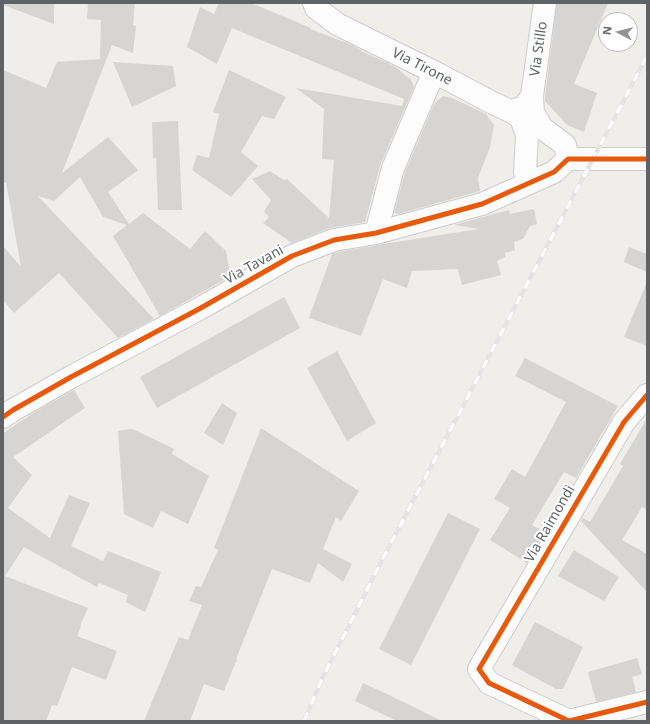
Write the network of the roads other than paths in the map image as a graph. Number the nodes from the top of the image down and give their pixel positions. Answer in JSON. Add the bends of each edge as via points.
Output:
{"nodes":[{"id":1,"x":314,"y":3,"type":"edge"},
{"id":2,"x":545,"y":3,"type":"edge"},
{"id":3,"x":434,"y":72,"type":"junction"},
{"id":4,"x":532,"y":96,"type":"junction"},
{"id":5,"x":510,"y":111,"type":"junction"},
{"id":6,"x":568,"y":159,"type":"junction"},
{"id":7,"x":647,"y":159,"type":"edge"},
{"id":8,"x":536,"y":180,"type":"junction"},
{"id":9,"x":376,"y":233,"type":"junction"},
{"id":10,"x":647,"y":395,"type":"edge"},
{"id":11,"x":3,"y":417,"type":"edge"},
{"id":12,"x":647,"y":702,"type":"edge"},
{"id":13,"x":569,"y":721,"type":"edge"}],
"edges":[{"from":1,"to":3,"type":"street","name":"Via Tirone","via":[[316,8],[337,24]]},
{"from":2,"to":4,"type":"street","name":"Via Stillo"},
{"from":3,"to":5,"type":"street","name":"Via Tirone"},
{"from":3,"to":9,"type":"street","via":[[394,168]]},
{"from":4,"to":5,"type":"street","via":[[523,108]]},
{"from":4,"to":6,"type":"street","name":"Via Stillo","via":[[533,113],[542,128],[565,145]]},
{"from":5,"to":8,"type":"street","via":[[521,118],[527,135],[525,172]]},
{"from":6,"to":7,"type":"street"},
{"from":6,"to":8,"type":"street","name":"Via Tavani","via":[[554,172]]},
{"from":8,"to":9,"type":"street","name":"Via Tavani","via":[[482,204]]},
{"from":9,"to":11,"type":"street","name":"Via Tavani","via":[[334,240],[292,256],[83,370]]},
{"from":10,"to":13,"type":"street","name":"Via Raimondi","via":[[624,422],[479,669],[489,683]]},
{"from":12,"to":13,"type":"street"}]}
